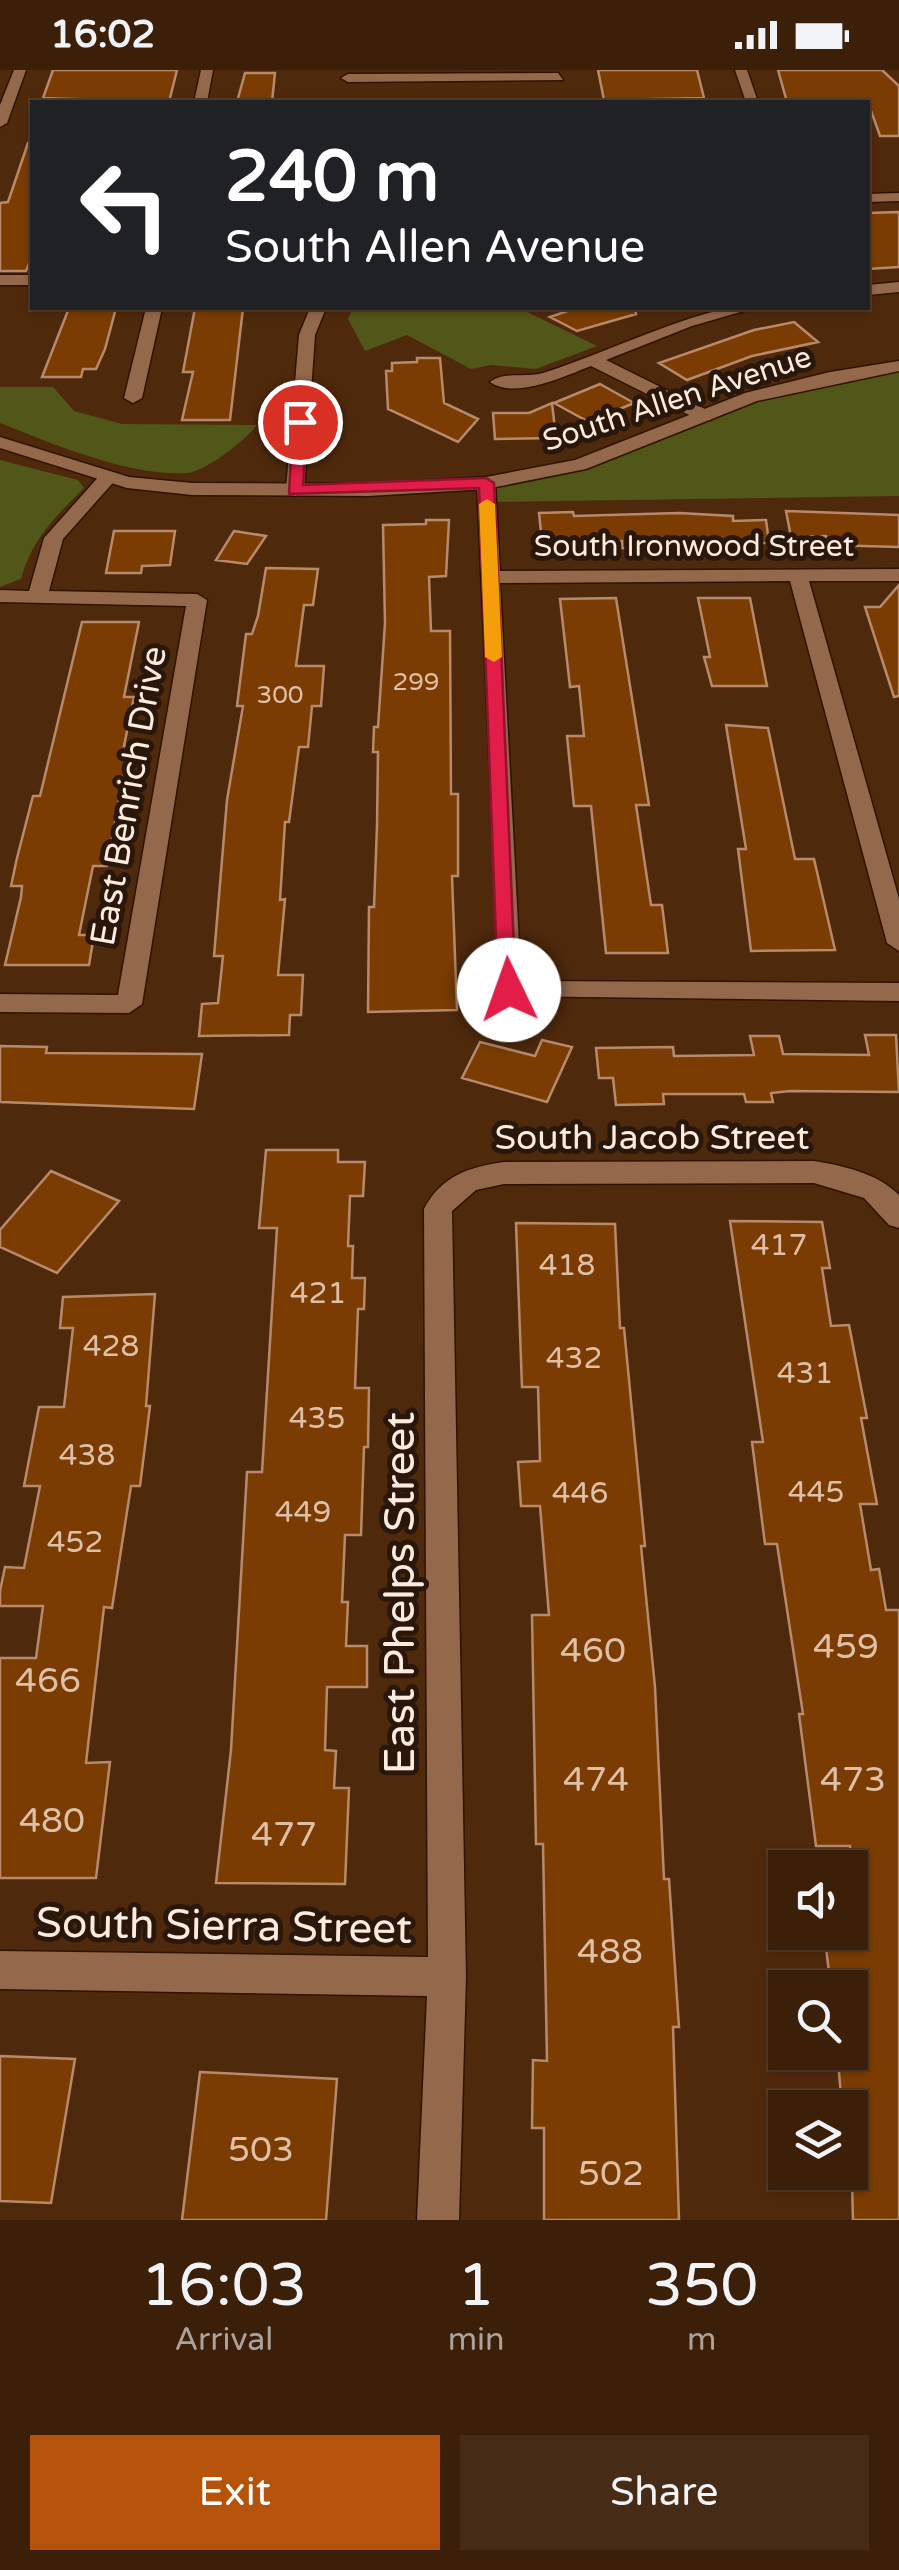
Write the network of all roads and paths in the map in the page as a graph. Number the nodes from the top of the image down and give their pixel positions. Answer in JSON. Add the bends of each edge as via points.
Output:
{"nodes":[{"id":1,"x":20,"y":70,"type":"edge"},
{"id":2,"x":208,"y":70,"type":"edge"},
{"id":3,"x":741,"y":70,"type":"edge"},
{"id":4,"x":348,"y":79,"type":"edge"},
{"id":5,"x":558,"y":79,"type":"edge"},
{"id":6,"x":6,"y":92,"type":"edge"},
{"id":7,"x":200,"y":100,"type":"edge"},
{"id":8,"x":751,"y":100,"type":"edge"},
{"id":9,"x":0,"y":123,"type":"edge"},
{"id":10,"x":899,"y":197,"type":"edge"},
{"id":11,"x":870,"y":198,"type":"edge"},
{"id":12,"x":0,"y":280,"type":"edge"},
{"id":13,"x":30,"y":280,"type":"edge"},
{"id":14,"x":899,"y":287,"type":"edge"},
{"id":15,"x":870,"y":290,"type":"edge"},
{"id":16,"x":154,"y":310,"type":"edge"},
{"id":17,"x":317,"y":310,"type":"edge"},
{"id":18,"x":738,"y":310,"type":"edge"},
{"id":19,"x":593,"y":360,"type":"junction"},
{"id":20,"x":899,"y":366,"type":"edge"},
{"id":21,"x":499,"y":382,"type":"dead end"},
{"id":22,"x":133,"y":398,"type":"dead end"},
{"id":23,"x":705,"y":416,"type":"junction"},
{"id":24,"x":0,"y":442,"type":"edge"},
{"id":25,"x":108,"y":477,"type":"junction"},
{"id":26,"x":486,"y":483,"type":"junction"},
{"id":27,"x":294,"y":490,"type":"junction"},
{"id":28,"x":899,"y":575,"type":"edge"},
{"id":29,"x":798,"y":576,"type":"junction"},
{"id":30,"x":490,"y":578,"type":"junction"},
{"id":31,"x":0,"y":596,"type":"edge"},
{"id":32,"x":38,"y":596,"type":"junction"},
{"id":33,"x":899,"y":943,"type":"edge"},
{"id":34,"x":899,"y":992,"type":"edge"},
{"id":35,"x":0,"y":1004,"type":"edge"},
{"id":36,"x":438,"y":1209,"type":"joint"},
{"id":37,"x":899,"y":1217,"type":"edge"},
{"id":38,"x":0,"y":1970,"type":"edge"},
{"id":39,"x":447,"y":1978,"type":"junction"},
{"id":40,"x":438,"y":2220,"type":"edge"}],
"edges":[{"from":1,"to":6,"type":"street"},
{"from":2,"to":7,"type":"street"},
{"from":3,"to":8,"type":"street"},
{"from":4,"to":5,"type":"street"},
{"from":6,"to":9,"type":"street"},
{"from":10,"to":11,"type":"street"},
{"from":12,"to":13,"type":"street"},
{"from":14,"to":15,"type":"street"},
{"from":16,"to":22,"type":"street"},
{"from":17,"to":27,"type":"street","via":[[307,336]]},
{"from":18,"to":19,"type":"street","via":[[687,322]]},
{"from":19,"to":21,"type":"street","via":[[542,379]]},
{"from":19,"to":23,"type":"street"},
{"from":20,"to":23,"type":"street","name":"South Allen Avenue","via":[[783,389]]},
{"from":23,"to":26,"type":"street","name":"South Allen Avenue","via":[[580,465]]},
{"from":24,"to":25,"type":"street","name":"South Allen Avenue"},
{"from":25,"to":27,"type":"street","name":"South Allen Avenue","via":[[192,489]]},
{"from":25,"to":32,"type":"street","via":[[54,538]]},
{"from":26,"to":27,"type":"street","name":"South Allen Avenue"},
{"from":26,"to":30,"type":"street"},
{"from":28,"to":29,"type":"street","name":"South Ironwood Street"},
{"from":29,"to":30,"type":"street","name":"South Ironwood Street"},
{"from":29,"to":33,"type":"street"},
{"from":30,"to":34,"type":"street","via":[[509,990]]},
{"from":31,"to":32,"type":"street"},
{"from":32,"to":35,"type":"street","name":"East Benrich Drive","via":[[198,600],[129,1004]]},
{"from":36,"to":37,"type":"street","name":"South Jacob Street","via":[[452,1188],[472,1177],[814,1172],[849,1177],[876,1191]]},
{"from":36,"to":39,"type":"street","name":"East Phelps Street"},
{"from":38,"to":39,"type":"street","name":"South Sierra Street"},
{"from":39,"to":40,"type":"street","name":"East Phelps Street"}]}
